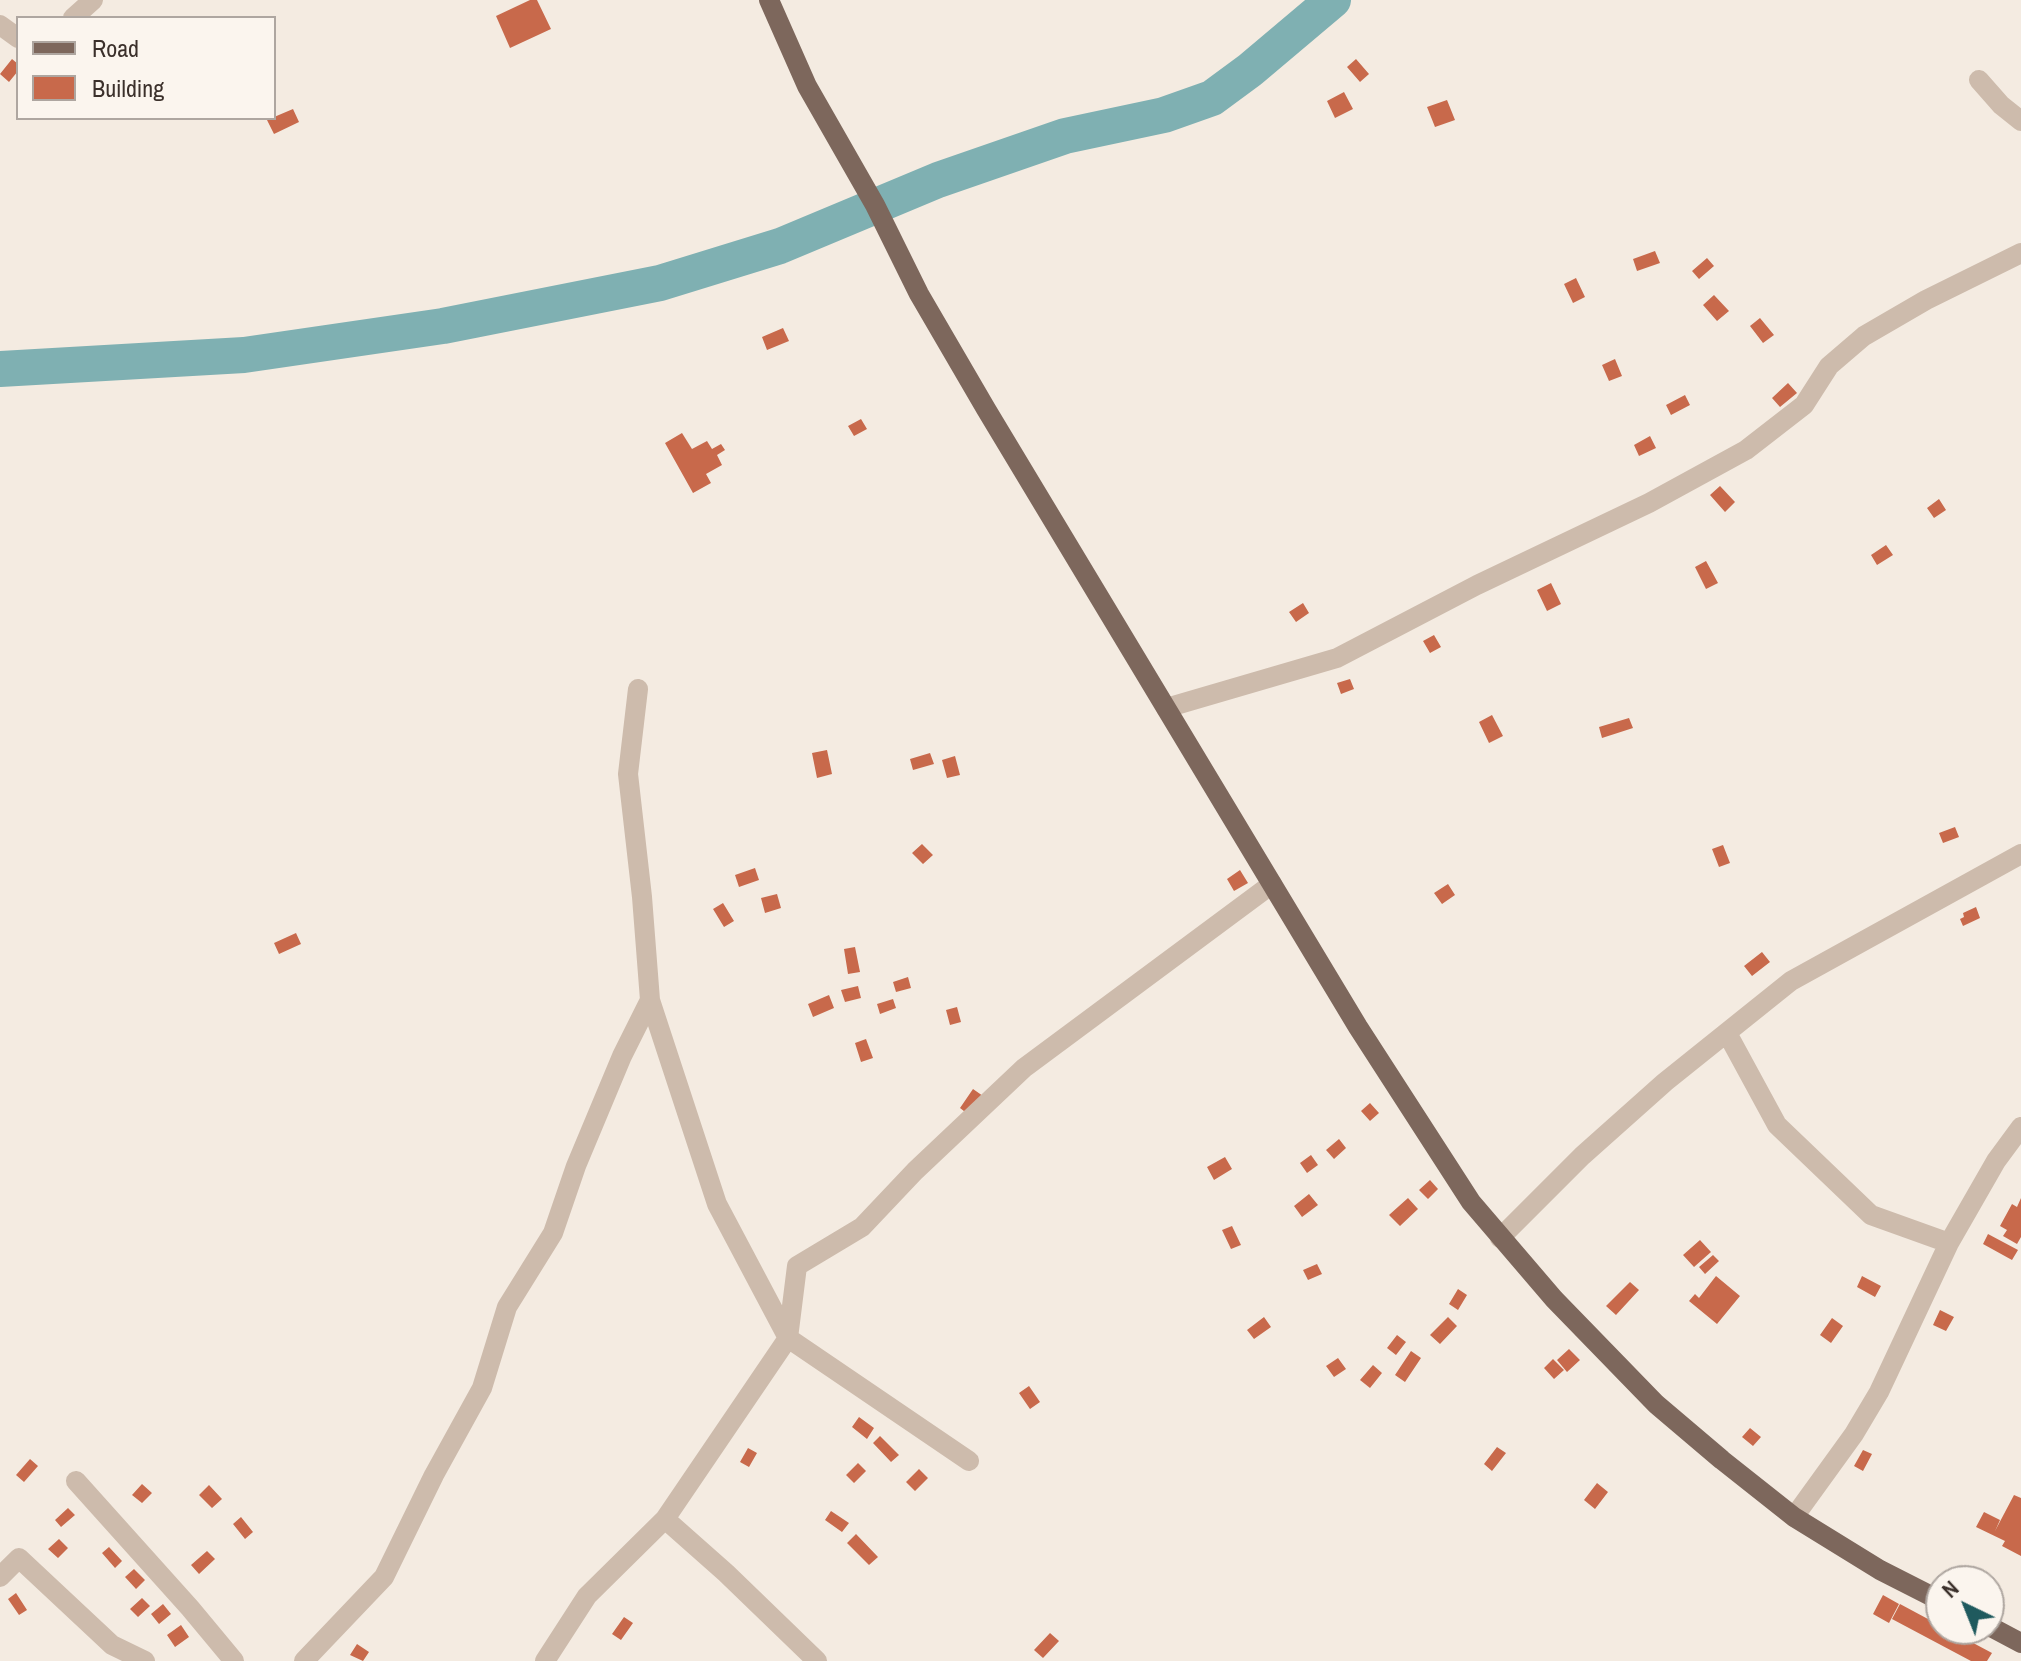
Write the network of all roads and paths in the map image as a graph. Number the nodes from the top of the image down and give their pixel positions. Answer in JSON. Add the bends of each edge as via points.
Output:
{"nodes":[{"id":1,"x":93,"y":0,"type":"edge"},
{"id":2,"x":769,"y":0,"type":"edge"},
{"id":3,"x":75,"y":16,"type":"edge"},
{"id":4,"x":1979,"y":80,"type":"dead end"},
{"id":5,"x":2021,"y":121,"type":"edge"},
{"id":6,"x":2021,"y":253,"type":"edge"},
{"id":7,"x":638,"y":689,"type":"dead end"},
{"id":8,"x":1166,"y":708,"type":"junction"},
{"id":9,"x":2021,"y":854,"type":"edge"},
{"id":10,"x":1272,"y":884,"type":"junction"},
{"id":11,"x":650,"y":1000,"type":"junction"},
{"id":12,"x":1727,"y":1033,"type":"junction"},
{"id":13,"x":2021,"y":1127,"type":"edge"},
{"id":14,"x":1500,"y":1238,"type":"junction"},
{"id":15,"x":1949,"y":1243,"type":"junction"},
{"id":16,"x":788,"y":1338,"type":"junction"},
{"id":17,"x":969,"y":1461,"type":"dead end"},
{"id":18,"x":76,"y":1481,"type":"dead end"},
{"id":19,"x":1794,"y":1517,"type":"junction"},
{"id":20,"x":665,"y":1519,"type":"junction"},
{"id":21,"x":0,"y":1577,"type":"edge"},
{"id":22,"x":1925,"y":1593,"type":"edge"},
{"id":23,"x":145,"y":1661,"type":"edge"},
{"id":24,"x":234,"y":1661,"type":"edge"},
{"id":25,"x":304,"y":1661,"type":"edge"},
{"id":26,"x":545,"y":1661,"type":"edge"},
{"id":27,"x":817,"y":1661,"type":"edge"}],
"edges":[{"from":1,"to":3,"type":"street"},
{"from":2,"to":8,"type":"main road","via":[[807,86],[919,294]]},
{"from":4,"to":5,"type":"street"},
{"from":6,"to":8,"type":"street","via":[[1864,336],[1829,366],[1804,405],[1746,450],[1649,503],[1337,658]]},
{"from":7,"to":11,"type":"street","via":[[628,774]]},
{"from":8,"to":10,"type":"main road"},
{"from":9,"to":12,"type":"street","via":[[1791,981]]},
{"from":10,"to":14,"type":"main road","via":[[1419,1126]]},
{"from":10,"to":16,"type":"street","via":[[1024,1068],[862,1227],[797,1266]]},
{"from":11,"to":16,"type":"street","via":[[717,1204]]},
{"from":11,"to":25,"type":"street","via":[[587,1139],[553,1233],[507,1307],[482,1388],[384,1577]]},
{"from":12,"to":14,"type":"street","via":[[1582,1156]]},
{"from":12,"to":15,"type":"street","via":[[1777,1125],[1871,1215]]},
{"from":13,"to":15,"type":"street"},
{"from":14,"to":19,"type":"main road","via":[[1656,1404]]},
{"from":15,"to":19,"type":"street","via":[[1879,1392]]},
{"from":16,"to":17,"type":"street"},
{"from":16,"to":20,"type":"street"},
{"from":18,"to":24,"type":"street"},
{"from":19,"to":22,"type":"main road"},
{"from":20,"to":26,"type":"street","via":[[587,1596]]},
{"from":20,"to":27,"type":"street"},
{"from":21,"to":23,"type":"street","via":[[19,1558],[112,1645]]}]}
